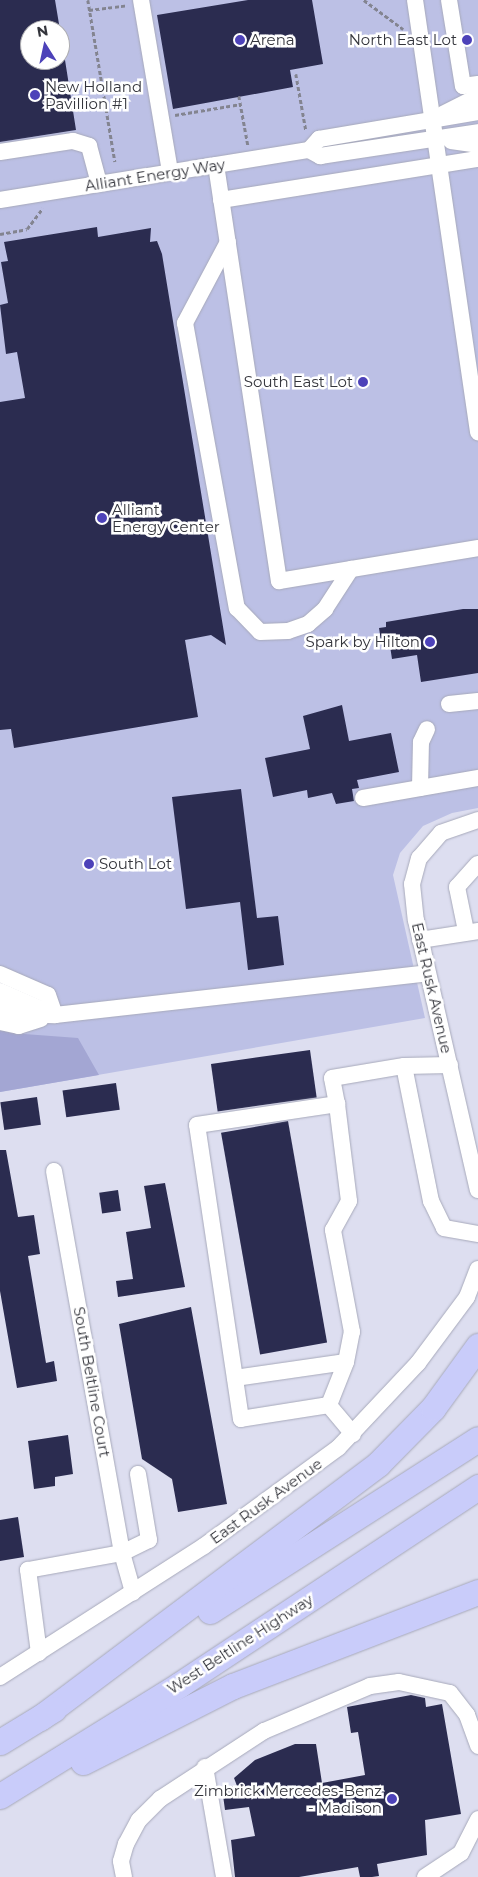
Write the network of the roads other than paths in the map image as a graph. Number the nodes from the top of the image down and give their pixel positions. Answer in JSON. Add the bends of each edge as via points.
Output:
{"nodes":[{"id":1,"x":415,"y":0,"type":"edge"},
{"id":2,"x":449,"y":0,"type":"edge"},
{"id":3,"x":141,"y":1,"type":"edge"},
{"id":4,"x":478,"y":84,"type":"edge"},
{"id":5,"x":478,"y":96,"type":"edge"},
{"id":6,"x":478,"y":112,"type":"edge"},
{"id":7,"x":434,"y":119,"type":"junction"},
{"id":8,"x":478,"y":132,"type":"edge"},
{"id":9,"x":437,"y":139,"type":"junction"},
{"id":10,"x":478,"y":145,"type":"edge"},
{"id":11,"x":309,"y":150,"type":"junction"},
{"id":12,"x":0,"y":152,"type":"edge"},
{"id":13,"x":478,"y":159,"type":"edge"},
{"id":14,"x":216,"y":165,"type":"junction"},
{"id":15,"x":440,"y":165,"type":"junction"},
{"id":16,"x":170,"y":172,"type":"junction"},
{"id":17,"x":99,"y":184,"type":"junction"},
{"id":18,"x":0,"y":200,"type":"edge"},
{"id":19,"x":221,"y":200,"type":"junction"},
{"id":20,"x":228,"y":242,"type":"junction"},
{"id":21,"x":478,"y":432,"type":"edge"},
{"id":22,"x":478,"y":548,"type":"edge"},
{"id":23,"x":351,"y":569,"type":"junction"},
{"id":24,"x":478,"y":702,"type":"edge"},
{"id":25,"x":449,"y":704,"type":"dead end"},
{"id":26,"x":427,"y":729,"type":"dead end"},
{"id":27,"x":478,"y":778,"type":"edge"},
{"id":28,"x":420,"y":788,"type":"junction"},
{"id":29,"x":363,"y":798,"type":"dead end"},
{"id":30,"x":478,"y":820,"type":"edge"},
{"id":31,"x":478,"y":864,"type":"edge"},
{"id":32,"x":472,"y":931,"type":"edge"},
{"id":33,"x":420,"y":940,"type":"junction"},
{"id":34,"x":428,"y":973,"type":"junction"},
{"id":35,"x":0,"y":974,"type":"edge"},
{"id":36,"x":0,"y":991,"type":"edge"},
{"id":37,"x":0,"y":1006,"type":"edge"},
{"id":38,"x":55,"y":1015,"type":"junction"},
{"id":39,"x":0,"y":1022,"type":"edge"},
{"id":40,"x":450,"y":1065,"type":"junction"},
{"id":41,"x":404,"y":1066,"type":"junction"},
{"id":42,"x":336,"y":1104,"type":"junction"},
{"id":43,"x":54,"y":1171,"type":"dead end"},
{"id":44,"x":478,"y":1190,"type":"edge"},
{"id":45,"x":478,"y":1234,"type":"edge"},
{"id":46,"x":478,"y":1269,"type":"edge"},
{"id":47,"x":478,"y":1346,"type":"edge"},
{"id":48,"x":346,"y":1362,"type":"junction"},
{"id":49,"x":235,"y":1378,"type":"junction"},
{"id":50,"x":329,"y":1405,"type":"junction"},
{"id":51,"x":353,"y":1434,"type":"junction"},
{"id":52,"x":478,"y":1439,"type":"edge"},
{"id":53,"x":138,"y":1474,"type":"dead end"},
{"id":54,"x":478,"y":1487,"type":"edge"},
{"id":55,"x":122,"y":1553,"type":"junction"},
{"id":56,"x":133,"y":1592,"type":"junction"},
{"id":57,"x":478,"y":1592,"type":"edge"},
{"id":58,"x":39,"y":1652,"type":"junction"},
{"id":59,"x":0,"y":1677,"type":"edge"},
{"id":60,"x":40,"y":1718,"type":"junction"},
{"id":61,"x":0,"y":1742,"type":"edge"},
{"id":62,"x":478,"y":1746,"type":"edge"},
{"id":63,"x":205,"y":1767,"type":"junction"},
{"id":64,"x":0,"y":1796,"type":"edge"},
{"id":65,"x":0,"y":1803,"type":"edge"},
{"id":66,"x":478,"y":1819,"type":"edge"},
{"id":67,"x":124,"y":1877,"type":"edge"},
{"id":68,"x":224,"y":1877,"type":"edge"},
{"id":69,"x":425,"y":1877,"type":"edge"}],
"edges":[{"from":1,"to":7,"type":"street"},
{"from":2,"to":4,"type":"street","via":[[463,86]]},
{"from":3,"to":16,"type":"street"},
{"from":5,"to":7,"type":"street"},
{"from":6,"to":7,"type":"street"},
{"from":7,"to":9,"type":"street"},
{"from":7,"to":11,"type":"street","via":[[319,140]]},
{"from":8,"to":9,"type":"street"},
{"from":9,"to":10,"type":"street"},
{"from":9,"to":11,"type":"street","via":[[320,156]]},
{"from":9,"to":15,"type":"street"},
{"from":11,"to":14,"type":"street","name":"Alliant Energy Way"},
{"from":12,"to":17,"type":"street","via":[[73,140],[89,146]]},
{"from":13,"to":15,"type":"street"},
{"from":14,"to":16,"type":"street","name":"Alliant Energy Way"},
{"from":14,"to":19,"type":"street"},
{"from":15,"to":19,"type":"street"},
{"from":15,"to":21,"type":"street"},
{"from":16,"to":17,"type":"street","name":"Alliant Energy Way"},
{"from":17,"to":18,"type":"street","name":"Alliant Energy Way"},
{"from":19,"to":20,"type":"street"},
{"from":20,"to":23,"type":"street","via":[[279,581]]},
{"from":20,"to":23,"type":"street","via":[[185,323],[237,608],[260,632],[288,630],[308,624],[325,609]]},
{"from":22,"to":23,"type":"street"},
{"from":24,"to":25,"type":"street"},
{"from":26,"to":28,"type":"street","via":[[422,742]]},
{"from":27,"to":28,"type":"street"},
{"from":28,"to":29,"type":"street"},
{"from":30,"to":33,"type":"street","name":"East Rusk Avenue","via":[[441,833],[419,858],[412,884]]},
{"from":31,"to":32,"type":"street","via":[[458,887]]},
{"from":32,"to":33,"type":"street"},
{"from":33,"to":34,"type":"street","name":"East Rusk Avenue"},
{"from":34,"to":38,"type":"street"},
{"from":34,"to":40,"type":"street","name":"East Rusk Avenue"},
{"from":35,"to":38,"type":"street","via":[[48,995]]},
{"from":36,"to":38,"type":"street"},
{"from":37,"to":38,"type":"street","via":[[17,1014]]},
{"from":38,"to":39,"type":"street","via":[[19,1026]]},
{"from":40,"to":41,"type":"street"},
{"from":40,"to":44,"type":"street","name":"East Rusk Avenue"},
{"from":41,"to":42,"type":"street","via":[[332,1078]]},
{"from":41,"to":45,"type":"street","via":[[431,1201],[444,1228]]},
{"from":42,"to":48,"type":"street","via":[[349,1201],[333,1230],[352,1332]]},
{"from":42,"to":49,"type":"street","via":[[197,1125]]},
{"from":43,"to":55,"type":"street","name":"South Beltline Court"},
{"from":46,"to":51,"type":"street","name":"East Rusk Avenue","via":[[454,1317],[388,1399]]},
{"from":47,"to":60,"type":"highway","via":[[433,1408],[378,1464]]},
{"from":48,"to":49,"type":"street"},
{"from":48,"to":50,"type":"street"},
{"from":49,"to":50,"type":"street","via":[[241,1419]]},
{"from":50,"to":51,"type":"street"},
{"from":51,"to":56,"type":"street","name":"East Rusk Avenue","via":[[301,1477]]},
{"from":52,"to":60,"type":"highway"},
{"from":53,"to":55,"type":"street","via":[[149,1540]]},
{"from":54,"to":64,"type":"highway","name":"West Beltline Highway","via":[[179,1685]]},
{"from":55,"to":56,"type":"street","name":"South Beltline Court"},
{"from":55,"to":58,"type":"street","via":[[28,1570]]},
{"from":56,"to":58,"type":"street","name":"East Rusk Avenue"},
{"from":57,"to":65,"type":"highway","via":[[233,1686]]},
{"from":58,"to":59,"type":"street","name":"East Rusk Avenue"},
{"from":60,"to":61,"type":"highway"},
{"from":62,"to":63,"type":"street","via":[[467,1715],[450,1693],[399,1682],[370,1686],[264,1730]]},
{"from":63,"to":67,"type":"street","via":[[139,1820],[121,1862]]},
{"from":63,"to":68,"type":"street"},
{"from":66,"to":69,"type":"street","via":[[461,1853]]}]}
